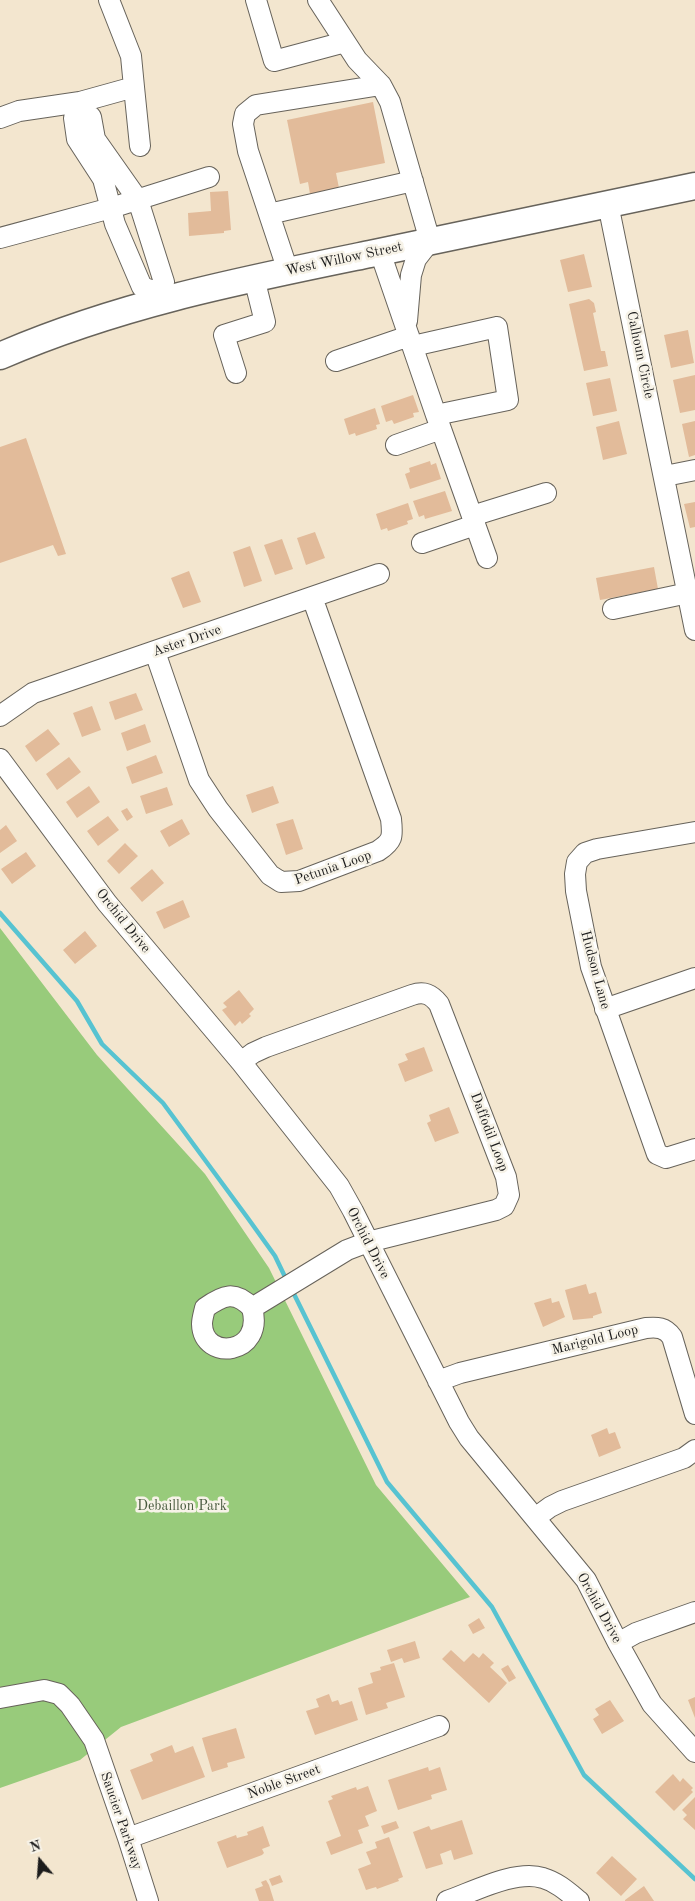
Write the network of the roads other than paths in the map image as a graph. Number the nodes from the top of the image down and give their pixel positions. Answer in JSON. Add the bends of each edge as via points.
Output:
{"nodes":[{"id":1,"x":109,"y":0,"type":"edge"},
{"id":2,"x":256,"y":0,"type":"edge"},
{"id":3,"x":318,"y":0,"type":"edge"},
{"id":4,"x":345,"y":42,"type":"junction"},
{"id":5,"x":381,"y":85,"type":"junction"},
{"id":6,"x":134,"y":87,"type":"junction"},
{"id":7,"x":81,"y":104,"type":"junction"},
{"id":8,"x":0,"y":118,"type":"edge"},
{"id":9,"x":140,"y":146,"type":"dead end"},
{"id":10,"x":209,"y":177,"type":"dead end"},
{"id":11,"x":413,"y":181,"type":"junction"},
{"id":12,"x":695,"y":186,"type":"edge"},
{"id":13,"x":138,"y":200,"type":"junction"},
{"id":14,"x":608,"y":204,"type":"junction"},
{"id":15,"x":111,"y":208,"type":"junction"},
{"id":16,"x":269,"y":214,"type":"junction"},
{"id":17,"x":147,"y":230,"type":"junction"},
{"id":18,"x":0,"y":238,"type":"edge"},
{"id":19,"x":430,"y":241,"type":"junction"},
{"id":20,"x":125,"y":249,"type":"junction"},
{"id":21,"x":380,"y":252,"type":"junction"},
{"id":22,"x":288,"y":271,"type":"junction"},
{"id":23,"x":254,"y":278,"type":"junction"},
{"id":24,"x":157,"y":296,"type":"junction"},
{"id":25,"x":409,"y":337,"type":"junction"},
{"id":26,"x":0,"y":356,"type":"edge"},
{"id":27,"x":336,"y":361,"type":"dead end"},
{"id":28,"x":236,"y":373,"type":"dead end"},
{"id":29,"x":439,"y":422,"type":"junction"},
{"id":30,"x":396,"y":444,"type":"dead end"},
{"id":31,"x":695,"y":470,"type":"edge"},
{"id":32,"x":665,"y":476,"type":"junction"},
{"id":33,"x":546,"y":493,"type":"dead end"},
{"id":34,"x":474,"y":520,"type":"junction"},
{"id":35,"x":422,"y":543,"type":"dead end"},
{"id":36,"x":487,"y":558,"type":"dead end"},
{"id":37,"x":379,"y":574,"type":"dead end"},
{"id":38,"x":312,"y":597,"type":"junction"},
{"id":39,"x":691,"y":601,"type":"edge"},
{"id":40,"x":613,"y":609,"type":"dead end"},
{"id":41,"x":695,"y":630,"type":"edge"},
{"id":42,"x":155,"y":652,"type":"junction"},
{"id":43,"x":0,"y":716,"type":"edge"},
{"id":44,"x":0,"y":759,"type":"edge"},
{"id":45,"x":695,"y":832,"type":"edge"},
{"id":46,"x":695,"y":978,"type":"edge"},
{"id":47,"x":605,"y":1009,"type":"junction"},
{"id":48,"x":241,"y":1062,"type":"junction"},
{"id":49,"x":695,"y":1148,"type":"edge"},
{"id":50,"x":368,"y":1242,"type":"junction"},
{"id":51,"x":252,"y":1308,"type":"dead end"},
{"id":52,"x":438,"y":1381,"type":"junction"},
{"id":53,"x":695,"y":1414,"type":"edge"},
{"id":54,"x":695,"y":1450,"type":"edge"},
{"id":55,"x":535,"y":1518,"type":"junction"},
{"id":56,"x":695,"y":1612,"type":"edge"},
{"id":57,"x":618,"y":1643,"type":"junction"},
{"id":58,"x":0,"y":1698,"type":"edge"},
{"id":59,"x":439,"y":1726,"type":"dead end"},
{"id":60,"x":695,"y":1752,"type":"edge"},
{"id":61,"x":128,"y":1838,"type":"junction"},
{"id":62,"x":148,"y":1901,"type":"edge"},
{"id":63,"x":447,"y":1901,"type":"edge"},
{"id":64,"x":579,"y":1901,"type":"edge"}],
"edges":[{"from":1,"to":6,"type":"street","via":[[131,56]]},
{"from":2,"to":4,"type":"street","via":[[274,61]]},
{"from":3,"to":4,"type":"street"},
{"from":4,"to":5,"type":"street"},
{"from":5,"to":11,"type":"street","via":[[390,102]]},
{"from":5,"to":16,"type":"street","via":[[256,105],[248,110],[243,124],[244,135]]},
{"from":6,"to":7,"type":"street"},
{"from":6,"to":9,"type":"street"},
{"from":7,"to":8,"type":"street","via":[[19,111]]},
{"from":7,"to":13,"type":"street","via":[[91,117],[96,139]]},
{"from":7,"to":15,"type":"street","via":[[74,118],[78,139],[103,179]]},
{"from":10,"to":13,"type":"street"},
{"from":11,"to":16,"type":"street"},
{"from":11,"to":19,"type":"street"},
{"from":12,"to":14,"type":"main road","name":"West Willow Street"},
{"from":13,"to":15,"type":"street"},
{"from":13,"to":17,"type":"street"},
{"from":14,"to":19,"type":"main road","name":"West Willow Street"},
{"from":14,"to":32,"type":"street","name":"Calhoun Circle"},
{"from":15,"to":18,"type":"street"},
{"from":15,"to":20,"type":"street"},
{"from":16,"to":22,"type":"street"},
{"from":17,"to":20,"type":"street","via":[[142,227],[133,229],[126,237]]},
{"from":17,"to":24,"type":"street","via":[[164,282]]},
{"from":19,"to":21,"type":"main road","name":"West Willow Street"},
{"from":19,"to":25,"type":"street","via":[[416,259],[411,275]]},
{"from":20,"to":24,"type":"street","via":[[142,287]]},
{"from":21,"to":22,"type":"main road","name":"West Willow Street"},
{"from":21,"to":25,"type":"street"},
{"from":22,"to":23,"type":"main road","name":"West Willow Street"},
{"from":23,"to":24,"type":"main road","name":"West Willow Street"},
{"from":23,"to":28,"type":"street","via":[[265,322],[224,334]]},
{"from":24,"to":26,"type":"main road","name":"West Willow Street"},
{"from":25,"to":27,"type":"street"},
{"from":25,"to":29,"type":"street"},
{"from":25,"to":29,"type":"street","via":[[497,327],[508,400]]},
{"from":29,"to":30,"type":"street"},
{"from":29,"to":34,"type":"street"},
{"from":31,"to":32,"type":"street"},
{"from":32,"to":39,"type":"street","name":"Calhoun Circle"},
{"from":33,"to":34,"type":"street"},
{"from":34,"to":35,"type":"street"},
{"from":34,"to":36,"type":"street"},
{"from":37,"to":38,"type":"street","name":"Aster Drive"},
{"from":38,"to":42,"type":"street","name":"Aster Drive"},
{"from":38,"to":42,"type":"street","name":"Petunia Loop","via":[[390,819],[392,838],[378,852],[299,882],[281,882],[270,874],[199,780]]},
{"from":39,"to":40,"type":"street"},
{"from":39,"to":41,"type":"street","name":"Calhoun Circle"},
{"from":42,"to":43,"type":"street","name":"Aster Drive","via":[[33,693]]},
{"from":44,"to":48,"type":"street","name":"Orchid Drive","via":[[107,903]]},
{"from":45,"to":47,"type":"street","name":"Hudson Lane","via":[[597,849],[585,853],[577,862],[576,891],[591,967]]},
{"from":46,"to":47,"type":"street"},
{"from":47,"to":49,"type":"street","name":"Hudson Lane","via":[[657,1154],[666,1158]]},
{"from":48,"to":50,"type":"street","name":"Orchid Drive","via":[[338,1186]]},
{"from":48,"to":50,"type":"street","name":"Daffodil Loop","via":[[266,1047],[412,995],[427,993],[439,1004],[506,1177],[507,1202],[496,1210]]},
{"from":50,"to":51,"type":"street","name":"Daffodil Loop","via":[[347,1250]]},
{"from":50,"to":52,"type":"street","name":"Orchid Drive"},
{"from":52,"to":53,"type":"street","name":"Marigold Loop","via":[[656,1327],[672,1337]]},
{"from":52,"to":55,"type":"street","name":"Orchid Drive","via":[[469,1438]]},
{"from":54,"to":55,"type":"street","via":[[684,1458],[562,1501]]},
{"from":55,"to":57,"type":"street","name":"Orchid Drive","via":[[586,1580]]},
{"from":56,"to":57,"type":"street","via":[[636,1633]]},
{"from":57,"to":60,"type":"street","name":"Orchid Drive","via":[[652,1704]]},
{"from":58,"to":61,"type":"street","name":"Saucier Parkway","via":[[44,1690],[59,1694],[70,1705],[94,1740]]},
{"from":59,"to":61,"type":"street","name":"Noble Street"},
{"from":61,"to":62,"type":"street","name":"Saucier Parkway"},
{"from":63,"to":64,"type":"street","via":[[509,1879],[528,1876],[543,1878],[565,1889]]}]}
